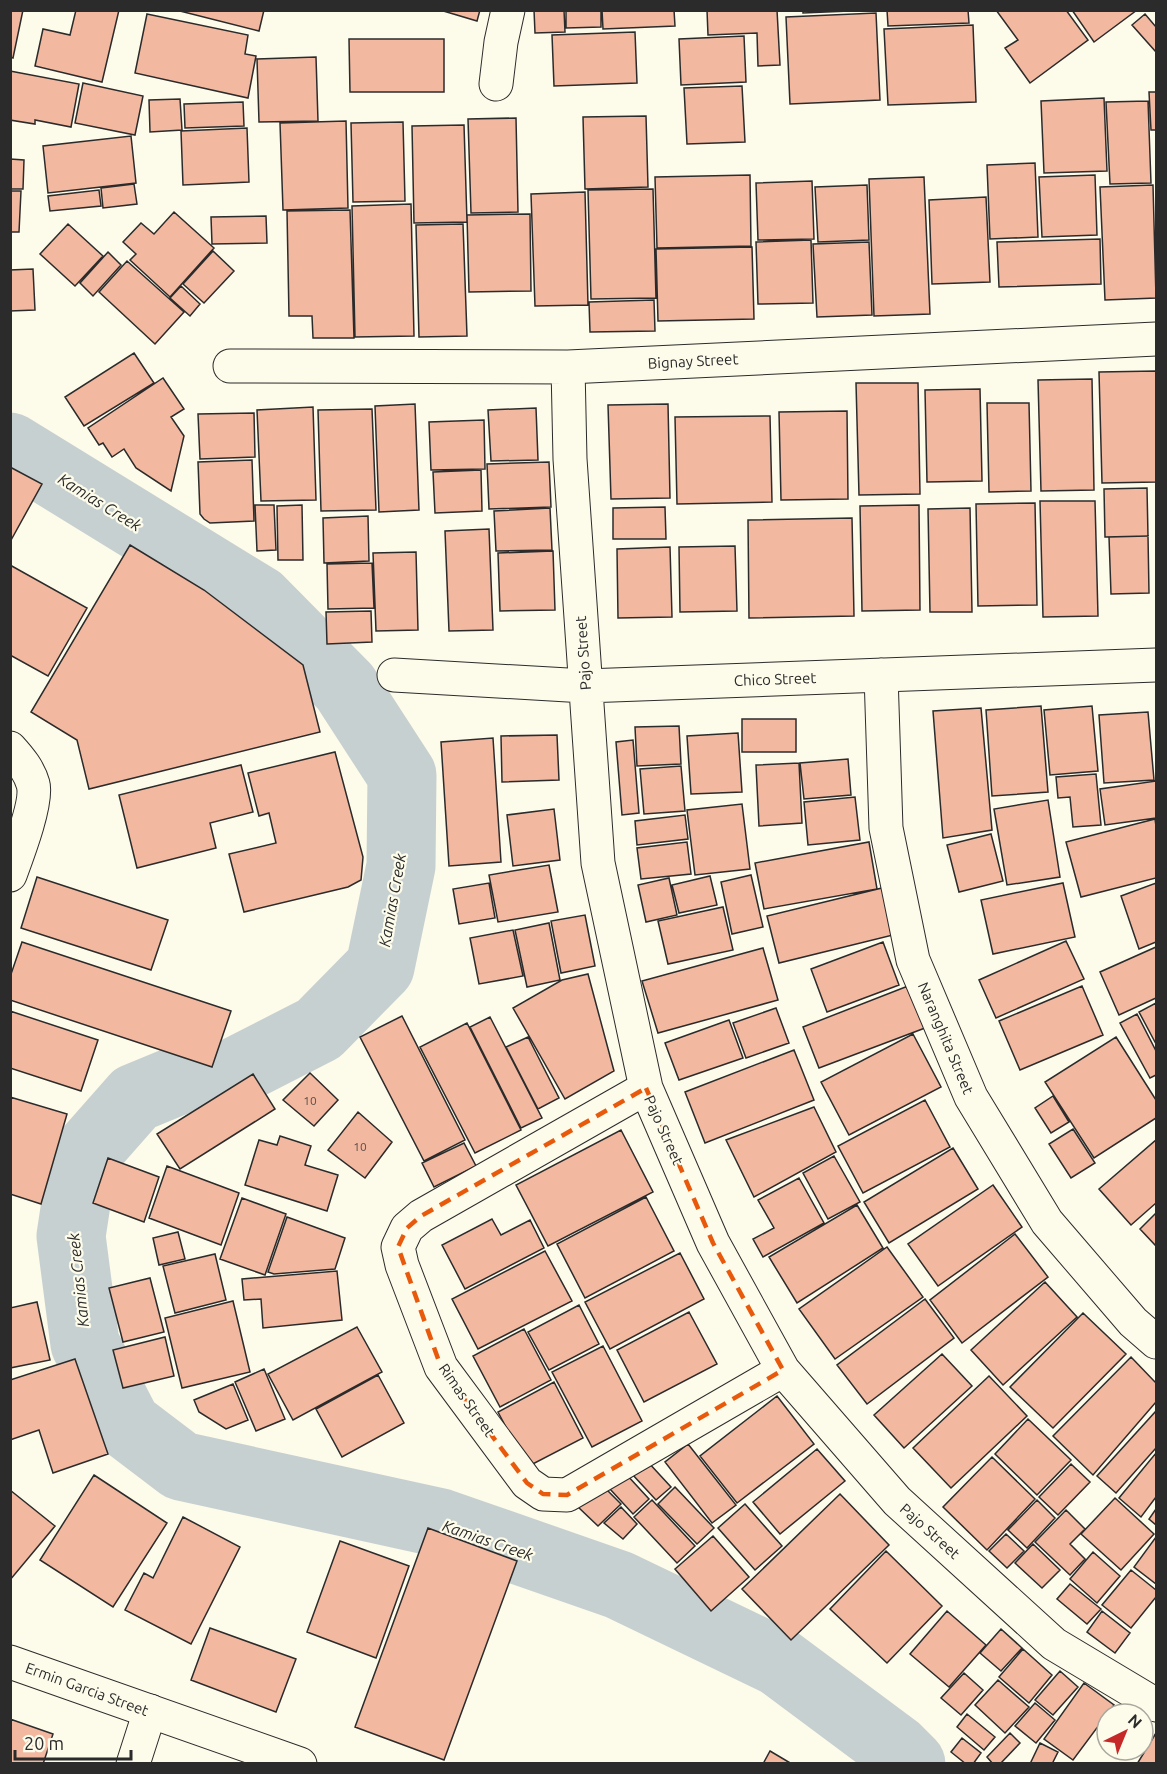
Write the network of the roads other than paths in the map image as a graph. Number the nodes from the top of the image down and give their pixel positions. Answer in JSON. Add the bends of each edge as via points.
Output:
{"nodes":[{"id":1,"x":508,"y":10,"type":"edge"},
{"id":2,"x":496,"y":84,"type":"dead end"},
{"id":3,"x":1156,"y":339,"type":"edge"},
{"id":4,"x":230,"y":366,"type":"dead end"},
{"id":5,"x":568,"y":367,"type":"junction"},
{"id":6,"x":1156,"y":665,"type":"edge"},
{"id":7,"x":394,"y":675,"type":"dead end"},
{"id":8,"x":881,"y":675,"type":"junction"},
{"id":9,"x":585,"y":686,"type":"junction"},
{"id":10,"x":10,"y":748,"type":"edge"},
{"id":11,"x":10,"y":875,"type":"edge"},
{"id":12,"x":646,"y":1088,"type":"junction"},
{"id":13,"x":1156,"y":1342,"type":"edge"},
{"id":14,"x":783,"y":1370,"type":"junction"},
{"id":15,"x":10,"y":1662,"type":"edge"},
{"id":16,"x":1156,"y":1705,"type":"edge"},
{"id":17,"x":150,"y":1711,"type":"junction"},
{"id":18,"x":133,"y":1764,"type":"edge"},
{"id":19,"x":300,"y":1764,"type":"edge"}],
"edges":[{"from":1,"to":2,"type":"street"},
{"from":3,"to":5,"type":"street","name":"Bignay Street"},
{"from":4,"to":5,"type":"street","name":"Bignay Street"},
{"from":5,"to":9,"type":"street","name":"Pajo Street"},
{"from":6,"to":8,"type":"street","name":"Chico Street"},
{"from":7,"to":9,"type":"street","name":"Chico Street"},
{"from":8,"to":9,"type":"street","name":"Chico Street"},
{"from":8,"to":13,"type":"street","name":"Naranghita Street","via":[[886,828],[913,960],[971,1097],[1047,1222],[1133,1322]]},
{"from":9,"to":12,"type":"street","name":"Pajo Street","via":[[598,863]]},
{"from":10,"to":11,"type":"street","via":[[25,766],[34,786],[32,805]]},
{"from":12,"to":14,"type":"street","name":"Pajo Street","via":[[713,1243]]},
{"from":12,"to":14,"type":"street","name":"Rimas Street","via":[[406,1228],[399,1247],[402,1265],[441,1367],[527,1483],[543,1494],[567,1495]]},
{"from":14,"to":16,"type":"street","name":"Pajo Street","via":[[897,1501],[1054,1644]]},
{"from":15,"to":17,"type":"street","name":"Ermin Garcia Street"},
{"from":17,"to":18,"type":"street"},
{"from":17,"to":19,"type":"street","name":"Ermin Garcia Street"}]}
